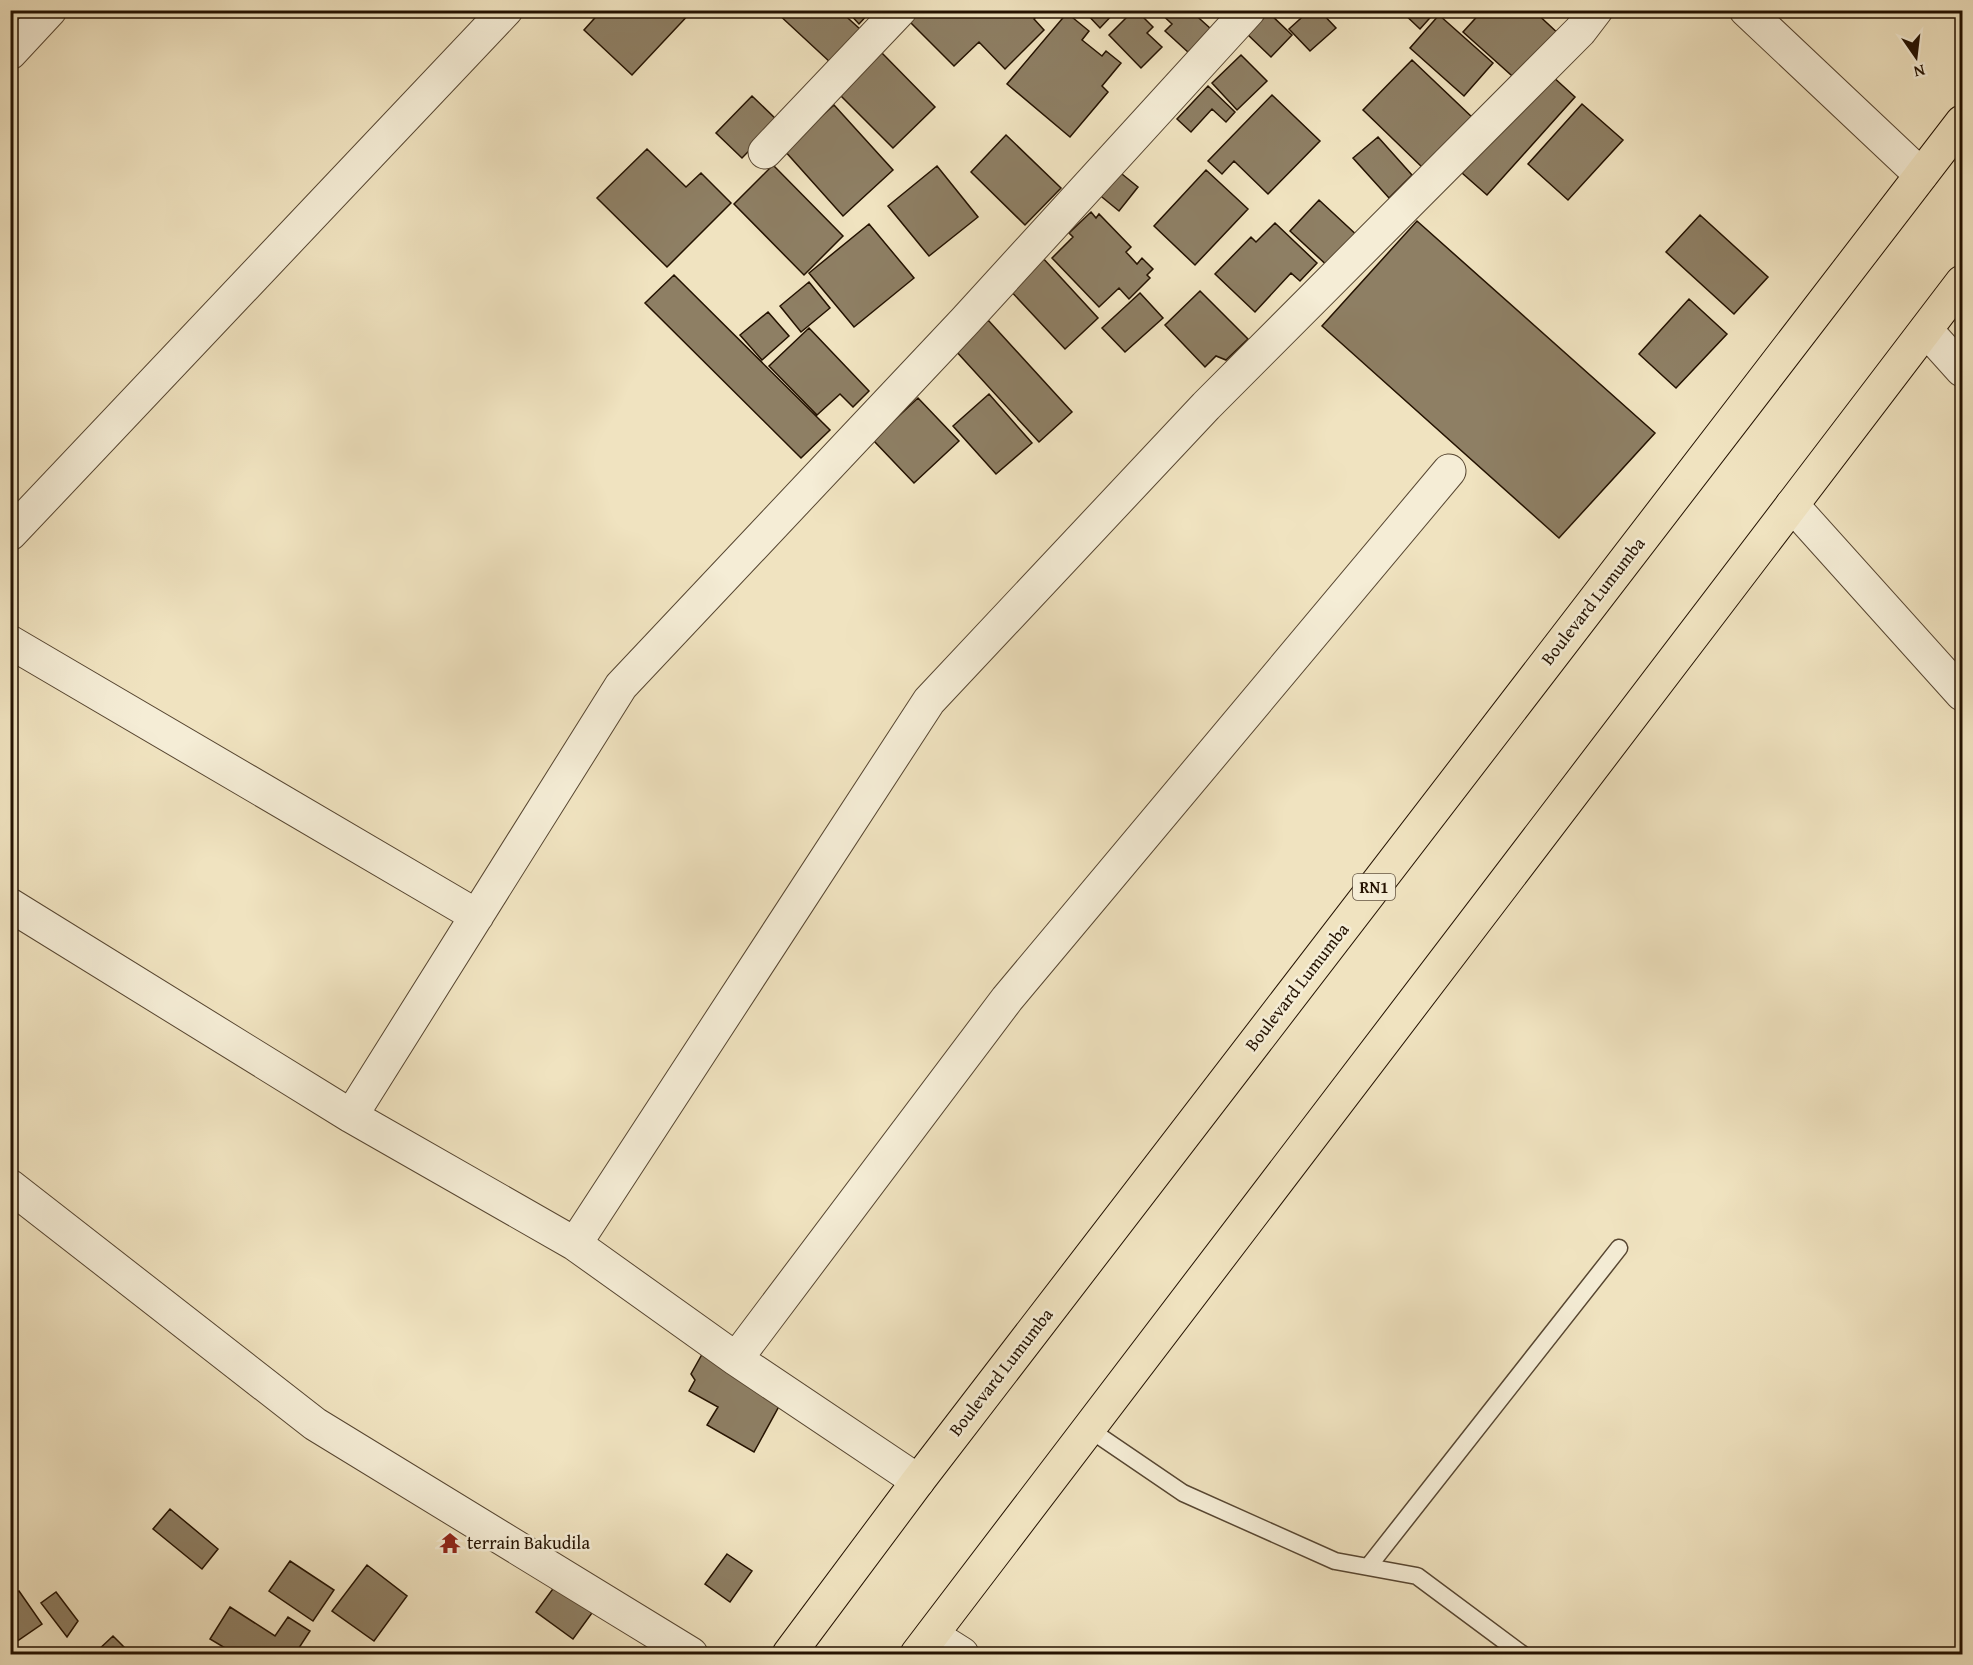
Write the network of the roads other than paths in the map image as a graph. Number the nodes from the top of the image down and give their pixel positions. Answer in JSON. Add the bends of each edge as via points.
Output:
{"nodes":[{"id":1,"x":50,"y":10,"type":"edge"},
{"id":2,"x":506,"y":10,"type":"edge"},
{"id":3,"x":900,"y":10,"type":"edge"},
{"id":4,"x":1249,"y":10,"type":"edge"},
{"id":5,"x":1596,"y":10,"type":"edge"},
{"id":6,"x":1746,"y":10,"type":"edge"},
{"id":7,"x":10,"y":53,"type":"edge"},
{"id":8,"x":1962,"y":122,"type":"edge"},
{"id":9,"x":765,"y":152,"type":"dead end"},
{"id":10,"x":1922,"y":175,"type":"junction"},
{"id":11,"x":1962,"y":282,"type":"edge"},
{"id":12,"x":1926,"y":330,"type":"junction"},
{"id":13,"x":1962,"y":370,"type":"edge"},
{"id":14,"x":1449,"y":471,"type":"dead end"},
{"id":15,"x":1792,"y":506,"type":"junction"},
{"id":16,"x":10,"y":534,"type":"edge"},
{"id":17,"x":10,"y":642,"type":"edge"},
{"id":18,"x":1962,"y":694,"type":"edge"},
{"id":19,"x":10,"y":905,"type":"edge"},
{"id":20,"x":477,"y":916,"type":"junction"},
{"id":21,"x":351,"y":1116,"type":"junction"},
{"id":22,"x":10,"y":1186,"type":"edge"},
{"id":23,"x":575,"y":1244,"type":"junction"},
{"id":24,"x":1619,"y":1248,"type":"dead end"},
{"id":25,"x":736,"y":1359,"type":"junction"},
{"id":26,"x":1089,"y":1429,"type":"junction"},
{"id":27,"x":918,"y":1480,"type":"junction"},
{"id":28,"x":1368,"y":1567,"type":"junction"},
{"id":29,"x":924,"y":1645,"type":"edge"},
{"id":30,"x":692,"y":1654,"type":"edge"},
{"id":31,"x":789,"y":1654,"type":"edge"},
{"id":32,"x":962,"y":1654,"type":"edge"},
{"id":33,"x":1522,"y":1654,"type":"edge"}],
"edges":[{"from":1,"to":7,"type":"street"},
{"from":2,"to":16,"type":"street"},
{"from":3,"to":9,"type":"street"},
{"from":4,"to":20,"type":"street","via":[[965,321],[621,686]]},
{"from":5,"to":23,"type":"street","via":[[1580,32],[1206,406],[929,701]]},
{"from":6,"to":10,"type":"street"},
{"from":8,"to":10,"type":"highway","name":"Boulevard Lumumba","number":"RN1"},
{"from":10,"to":27,"type":"highway","name":"Boulevard Lumumba","number":"RN1"},
{"from":11,"to":12,"type":"highway"},
{"from":12,"to":13,"type":"street"},
{"from":12,"to":15,"type":"highway"},
{"from":14,"to":25,"type":"street","via":[[1007,999]]},
{"from":15,"to":18,"type":"street"},
{"from":15,"to":26,"type":"highway"},
{"from":17,"to":20,"type":"street"},
{"from":19,"to":21,"type":"street"},
{"from":20,"to":21,"type":"street"},
{"from":21,"to":23,"type":"street"},
{"from":22,"to":30,"type":"street","via":[[315,1424]]},
{"from":23,"to":25,"type":"street"},
{"from":24,"to":28,"type":"lane"},
{"from":25,"to":27,"type":"street"},
{"from":26,"to":28,"type":"lane","via":[[1183,1493],[1335,1561]]},
{"from":26,"to":29,"type":"highway"},
{"from":27,"to":31,"type":"highway","name":"Boulevard Lumumba","number":"RN1"},
{"from":28,"to":33,"type":"lane","via":[[1417,1576]]},
{"from":29,"to":32,"type":"street"}]}
